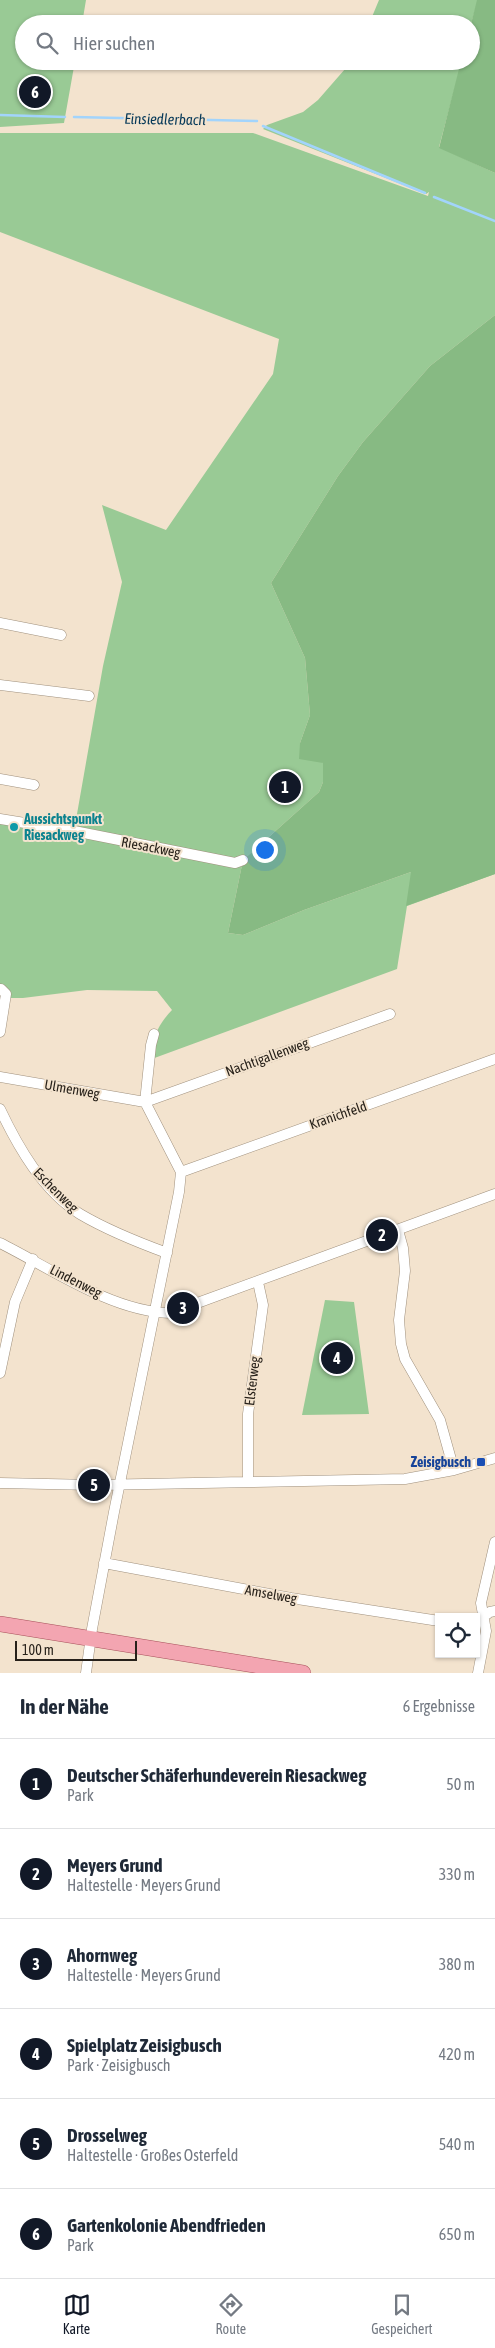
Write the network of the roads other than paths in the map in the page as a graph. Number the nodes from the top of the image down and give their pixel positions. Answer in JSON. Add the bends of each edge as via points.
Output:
{"nodes":[{"id":1,"x":0,"y":623,"type":"edge"},
{"id":2,"x":61,"y":634,"type":"dead end"},
{"id":3,"x":0,"y":685,"type":"edge"},
{"id":4,"x":89,"y":696,"type":"dead end"},
{"id":5,"x":0,"y":779,"type":"edge"},
{"id":6,"x":34,"y":785,"type":"dead end"},
{"id":7,"x":0,"y":819,"type":"edge"},
{"id":8,"x":243,"y":860,"type":"dead end"},
{"id":9,"x":1,"y":988,"type":"dead end"},
{"id":10,"x":390,"y":1014,"type":"dead end"},
{"id":11,"x":0,"y":1026,"type":"edge"},
{"id":12,"x":154,"y":1034,"type":"dead end"},
{"id":13,"x":495,"y":1059,"type":"edge"},
{"id":14,"x":0,"y":1077,"type":"edge"},
{"id":15,"x":144,"y":1102,"type":"junction"},
{"id":16,"x":0,"y":1109,"type":"edge"},
{"id":17,"x":181,"y":1172,"type":"junction"},
{"id":18,"x":495,"y":1194,"type":"edge"},
{"id":19,"x":398,"y":1230,"type":"junction"},
{"id":20,"x":0,"y":1243,"type":"edge"},
{"id":21,"x":167,"y":1252,"type":"junction"},
{"id":22,"x":32,"y":1259,"type":"junction"},
{"id":23,"x":258,"y":1282,"type":"junction"},
{"id":24,"x":155,"y":1313,"type":"junction"},
{"id":25,"x":0,"y":1373,"type":"edge"},
{"id":26,"x":495,"y":1458,"type":"edge"},
{"id":27,"x":454,"y":1470,"type":"junction"},
{"id":28,"x":248,"y":1482,"type":"junction"},
{"id":29,"x":0,"y":1483,"type":"edge"},
{"id":30,"x":120,"y":1483,"type":"junction"},
{"id":31,"x":495,"y":1542,"type":"edge"},
{"id":32,"x":104,"y":1563,"type":"junction"},
{"id":33,"x":495,"y":1611,"type":"edge"},
{"id":34,"x":480,"y":1619,"type":"edge"},
{"id":35,"x":435,"y":1620,"type":"edge"},
{"id":36,"x":0,"y":1624,"type":"edge"},
{"id":37,"x":91,"y":1639,"type":"junction"},
{"id":38,"x":86,"y":1673,"type":"edge"},
{"id":39,"x":303,"y":1673,"type":"edge"},
{"id":40,"x":478,"y":1673,"type":"edge"}],
"edges":[{"from":1,"to":2,"type":"street"},
{"from":3,"to":4,"type":"street"},
{"from":5,"to":6,"type":"street"},
{"from":7,"to":8,"type":"street","name":"Riesackweg","via":[[235,863]]},
{"from":9,"to":11,"type":"street","via":[[6,994]]},
{"from":10,"to":15,"type":"street","name":"Nachtigallenweg"},
{"from":12,"to":15,"type":"street"},
{"from":13,"to":17,"type":"street","name":"Kranichfeld"},
{"from":14,"to":15,"type":"street","name":"Ulmenweg"},
{"from":15,"to":17,"type":"street"},
{"from":16,"to":21,"type":"street","name":"Eschenweg","via":[[28,1161],[63,1201],[79,1214],[130,1239]]},
{"from":17,"to":21,"type":"street"},
{"from":18,"to":19,"type":"street"},
{"from":19,"to":23,"type":"street"},
{"from":19,"to":27,"type":"street","via":[[405,1271],[399,1320],[401,1344],[405,1359],[440,1420]]},
{"from":20,"to":22,"type":"street","name":"Lindenweg"},
{"from":21,"to":24,"type":"street"},
{"from":22,"to":24,"type":"street","name":"Lindenweg","via":[[86,1288]]},
{"from":22,"to":25,"type":"street","via":[[15,1302]]},
{"from":23,"to":24,"type":"street","via":[[170,1313]]},
{"from":23,"to":28,"type":"street","name":"Elsterweg","via":[[263,1305],[248,1414]]},
{"from":24,"to":30,"type":"street"},
{"from":26,"to":27,"type":"street"},
{"from":27,"to":28,"type":"street","via":[[405,1479]]},
{"from":28,"to":30,"type":"street"},
{"from":29,"to":30,"type":"street"},
{"from":30,"to":32,"type":"street"},
{"from":31,"to":34,"type":"street"},
{"from":32,"to":35,"type":"street","name":"Amselweg","via":[[291,1598]]},
{"from":32,"to":37,"type":"street"},
{"from":33,"to":34,"type":"street"},
{"from":34,"to":40,"type":"street","via":[[486,1631]]},
{"from":36,"to":37,"type":"main road"},
{"from":37,"to":38,"type":"street"},
{"from":37,"to":39,"type":"main road"}]}
